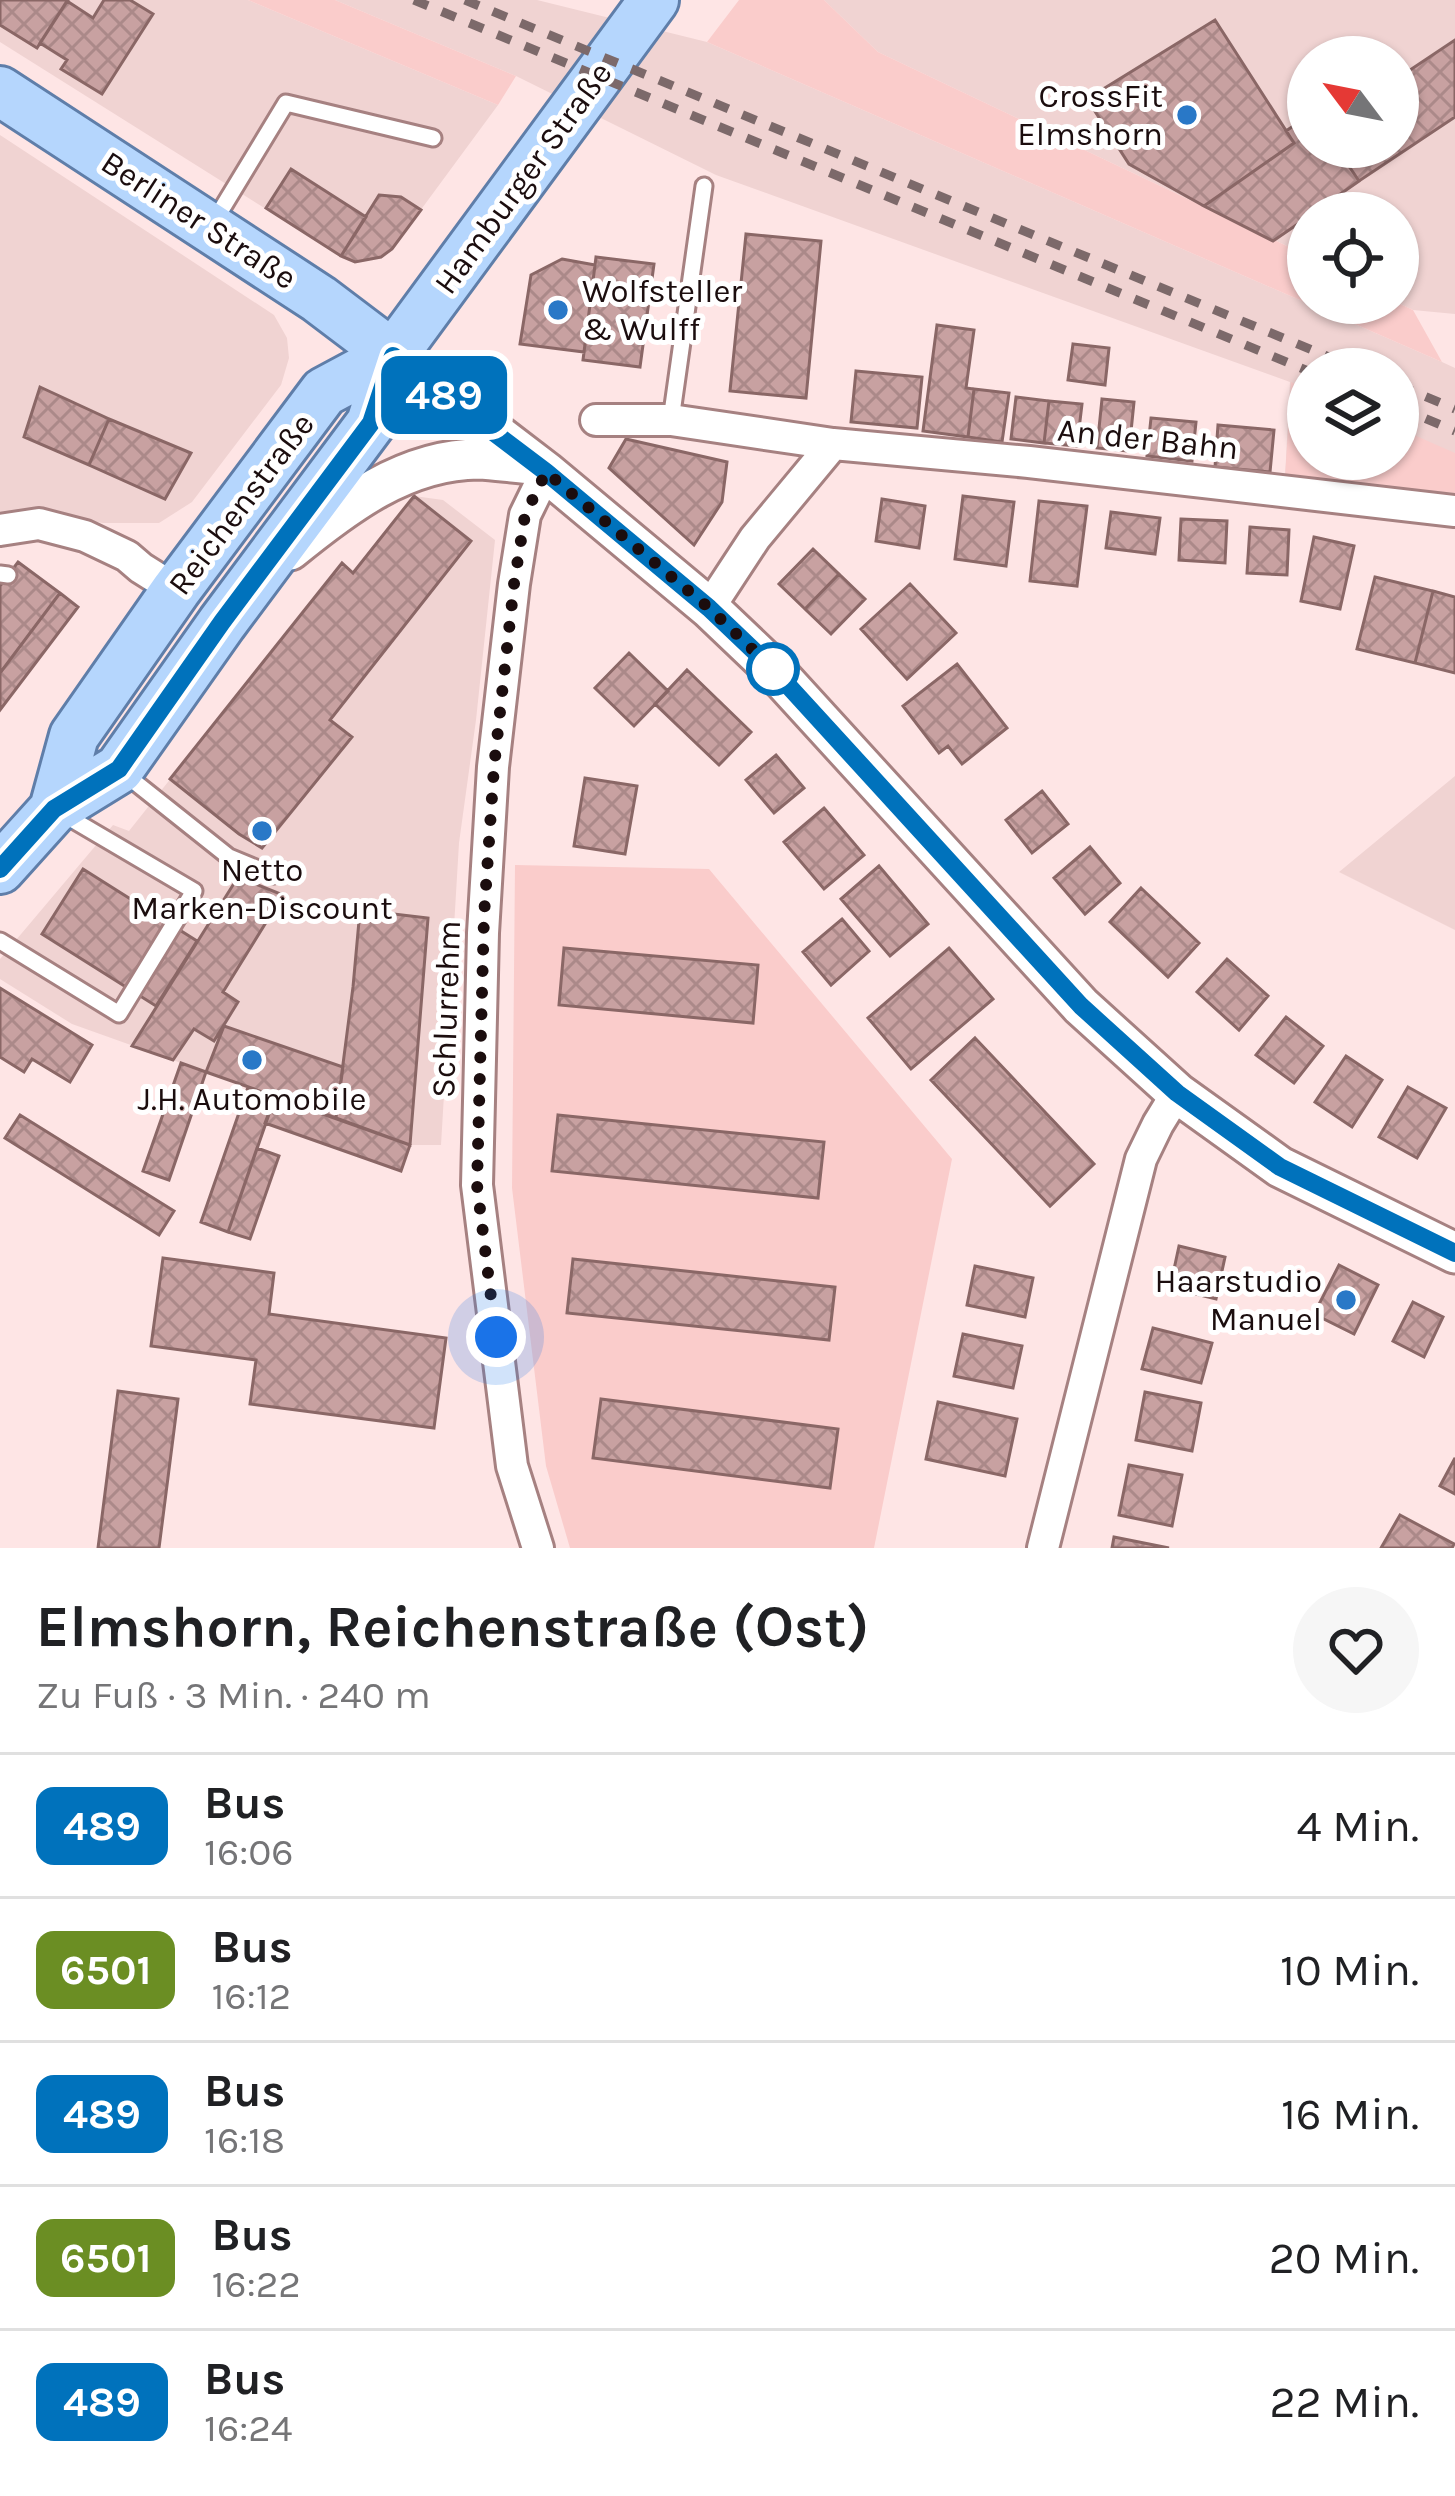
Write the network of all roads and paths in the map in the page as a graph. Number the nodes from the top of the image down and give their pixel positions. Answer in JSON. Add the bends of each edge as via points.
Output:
{"nodes":[{"id":1,"x":653,"y":0,"type":"edge"},
{"id":2,"x":0,"y":91,"type":"edge"},
{"id":3,"x":433,"y":138,"type":"dead end"},
{"id":4,"x":704,"y":186,"type":"dead end"},
{"id":5,"x":210,"y":227,"type":"junction"},
{"id":6,"x":393,"y":356,"type":"junction"},
{"id":7,"x":596,"y":420,"type":"dead end"},
{"id":8,"x":671,"y":420,"type":"junction"},
{"id":9,"x":833,"y":445,"type":"junction"},
{"id":10,"x":540,"y":468,"type":"junction"},
{"id":11,"x":1455,"y":511,"type":"edge"},
{"id":12,"x":0,"y":530,"type":"edge"},
{"id":13,"x":257,"y":577,"type":"junction"},
{"id":14,"x":176,"y":590,"type":"junction"},
{"id":15,"x":709,"y":608,"type":"junction"},
{"id":16,"x":119,"y":769,"type":"junction"},
{"id":17,"x":54,"y":809,"type":"junction"},
{"id":18,"x":0,"y":869,"type":"edge"},
{"id":19,"x":273,"y":874,"type":"dead end"},
{"id":20,"x":0,"y":940,"type":"edge"},
{"id":21,"x":1177,"y":1093,"type":"junction"},
{"id":22,"x":1455,"y":1253,"type":"edge"},
{"id":23,"x":538,"y":1548,"type":"edge"},
{"id":24,"x":1043,"y":1548,"type":"edge"}],
"edges":[{"from":1,"to":6,"type":"main road","name":"Hamburger Straße"},
{"from":2,"to":5,"type":"main road","name":"Berliner Straße"},
{"from":3,"to":5,"type":"lane","via":[[286,103]]},
{"from":4,"to":8,"type":"lane"},
{"from":5,"to":6,"type":"main road","name":"Berliner Straße"},
{"from":6,"to":10,"type":"street"},
{"from":6,"to":13,"type":"main road","name":"Reichenstraße","via":[[371,423]]},
{"from":6,"to":14,"type":"main road","name":"Reichenstraße","via":[[324,392]]},
{"from":7,"to":8,"type":"street","name":"An der Bahn"},
{"from":8,"to":9,"type":"street","name":"An der Bahn"},
{"from":9,"to":11,"type":"street","name":"An der Bahn"},
{"from":9,"to":15,"type":"street"},
{"from":10,"to":13,"type":"street","via":[[476,459],[415,469],[343,506]]},
{"from":10,"to":15,"type":"street"},
{"from":10,"to":23,"type":"street","name":"Schlurrehm","via":[[514,584],[494,767],[477,1185],[512,1466]]},
{"from":12,"to":14,"type":"street","via":[[39,524],[85,536]]},
{"from":13,"to":16,"type":"main road","name":"Reichenstraße"},
{"from":14,"to":17,"type":"main road","name":"Reichenstraße","via":[[74,736]]},
{"from":15,"to":21,"type":"street","via":[[1081,1006]]},
{"from":16,"to":17,"type":"main road","name":"Reichenstraße"},
{"from":16,"to":19,"type":"lane","via":[[229,857]]},
{"from":17,"to":18,"type":"main road","name":"Reichenstraße"},
{"from":17,"to":20,"type":"lane","via":[[194,891],[119,1014]]},
{"from":21,"to":22,"type":"street","via":[[1280,1167]]},
{"from":21,"to":24,"type":"street","via":[[1141,1159]]}]}
